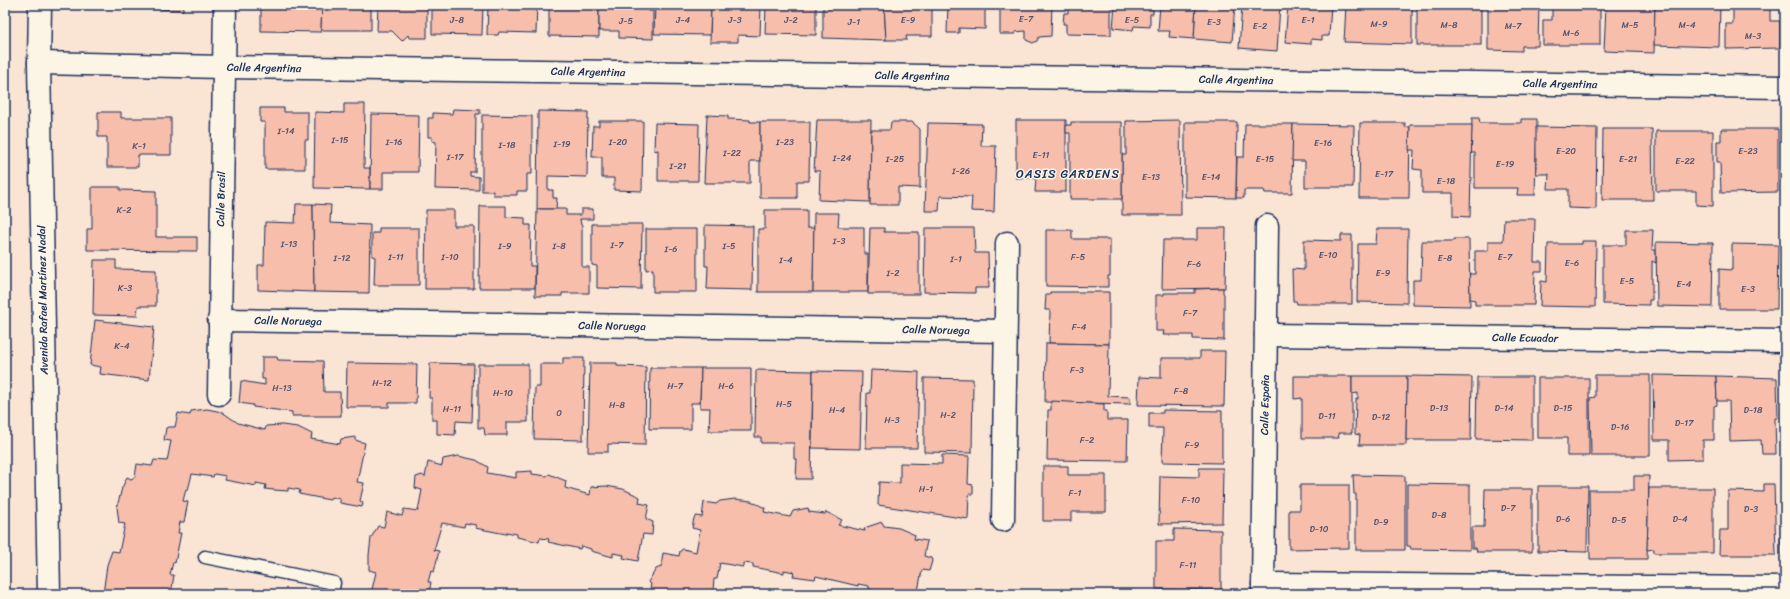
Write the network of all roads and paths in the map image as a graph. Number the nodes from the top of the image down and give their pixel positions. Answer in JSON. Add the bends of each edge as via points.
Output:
{"nodes":[{"id":1,"x":40,"y":5,"type":"edge"},
{"id":2,"x":225,"y":5,"type":"edge"},
{"id":3,"x":39,"y":63,"type":"junction"},
{"id":4,"x":223,"y":67,"type":"junction"},
{"id":5,"x":1785,"y":87,"type":"edge"},
{"id":6,"x":1267,"y":226,"type":"dead end"},
{"id":7,"x":1007,"y":243,"type":"dead end"},
{"id":8,"x":220,"y":320,"type":"junction"},
{"id":9,"x":1005,"y":331,"type":"junction"},
{"id":10,"x":1266,"y":336,"type":"junction"},
{"id":11,"x":1785,"y":341,"type":"edge"},
{"id":12,"x":219,"y":394,"type":"dead end"},
{"id":13,"x":1003,"y":520,"type":"dead end"},
{"id":14,"x":205,"y":557,"type":"dead end"},
{"id":15,"x":1785,"y":588,"type":"edge"},
{"id":16,"x":1263,"y":589,"type":"edge"},
{"id":17,"x":49,"y":594,"type":"edge"},
{"id":18,"x":332,"y":594,"type":"edge"}],
"edges":[{"from":1,"to":3,"type":"street","name":"Avenida Rafael Martínez Nadal"},
{"from":2,"to":4,"type":"street","name":"Calle Brasil"},
{"from":3,"to":4,"type":"street","name":"Calle Argentina"},
{"from":3,"to":17,"type":"street","name":"Avenida Rafael Martínez Nadal"},
{"from":4,"to":5,"type":"street","name":"Calle Argentina"},
{"from":4,"to":8,"type":"street","name":"Calle Brasil"},
{"from":6,"to":10,"type":"street","name":"Calle España"},
{"from":7,"to":9,"type":"street"},
{"from":8,"to":9,"type":"street","name":"Calle Noruega"},
{"from":8,"to":12,"type":"street","name":"Calle Brasil"},
{"from":9,"to":13,"type":"street"},
{"from":10,"to":11,"type":"street","name":"Calle Ecuador"},
{"from":10,"to":16,"type":"street","name":"Calle España"},
{"from":14,"to":18,"type":"lane","via":[[334,583]]},
{"from":15,"to":16,"type":"street","name":"Calle España"}]}
